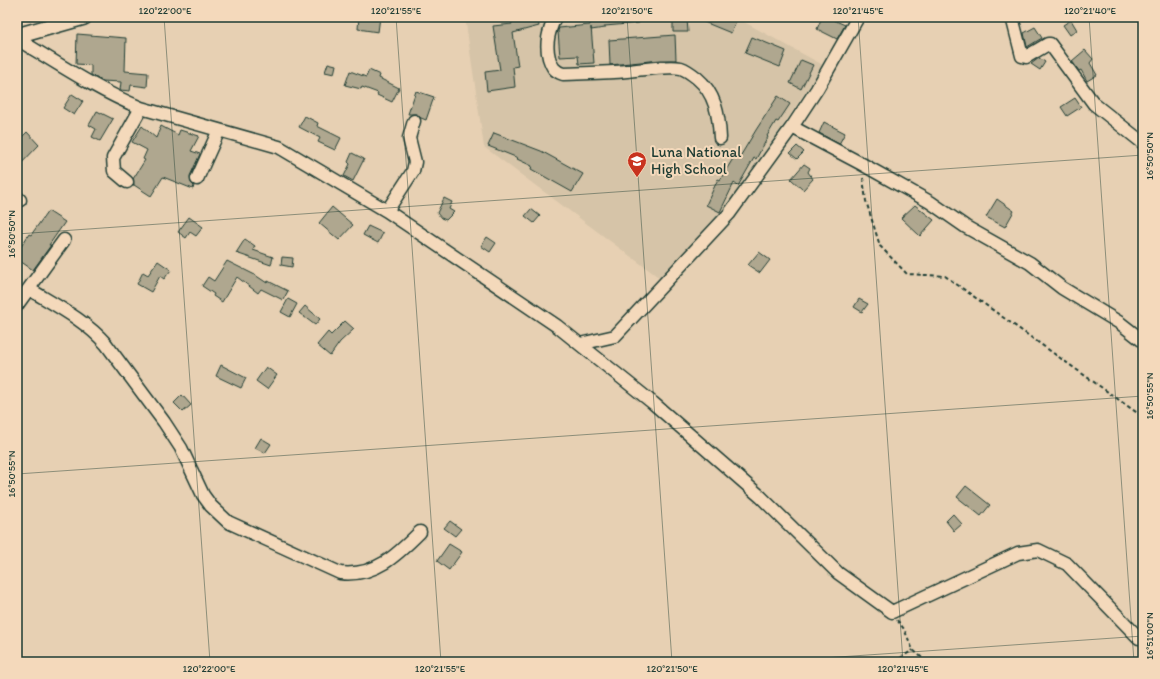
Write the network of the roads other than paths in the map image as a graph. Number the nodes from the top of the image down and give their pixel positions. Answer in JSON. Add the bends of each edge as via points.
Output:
{"nodes":[{"id":1,"x":84,"y":17,"type":"edge"},
{"id":2,"x":554,"y":17,"type":"edge"},
{"id":3,"x":858,"y":17,"type":"edge"},
{"id":4,"x":1012,"y":17,"type":"edge"},
{"id":5,"x":17,"y":36,"type":"edge"},
{"id":6,"x":17,"y":39,"type":"edge"},
{"id":7,"x":141,"y":108,"type":"junction"},
{"id":8,"x":414,"y":122,"type":"dead end"},
{"id":9,"x":792,"y":127,"type":"junction"},
{"id":10,"x":219,"y":130,"type":"junction"},
{"id":11,"x":720,"y":138,"type":"dead end"},
{"id":12,"x":1143,"y":143,"type":"edge"},
{"id":13,"x":197,"y":179,"type":"dead end"},
{"id":14,"x":127,"y":182,"type":"dead end"},
{"id":15,"x":387,"y":211,"type":"junction"},
{"id":16,"x":64,"y":240,"type":"dead end"},
{"id":17,"x":29,"y":289,"type":"junction"},
{"id":18,"x":17,"y":305,"type":"edge"},
{"id":19,"x":1143,"y":341,"type":"edge"},
{"id":20,"x":580,"y":344,"type":"junction"},
{"id":21,"x":420,"y":532,"type":"dead end"},
{"id":22,"x":1139,"y":638,"type":"dead end"}],
"edges":[{"from":1,"to":5,"type":"main road"},
{"from":2,"to":11,"type":"street","via":[[547,44],[551,65],[556,72],[563,74],[681,68],[701,81],[712,96],[719,120]]},
{"from":3,"to":9,"type":"street"},
{"from":4,"to":12,"type":"street","via":[[1022,56],[1026,57],[1050,44],[1094,104]]},
{"from":6,"to":7,"type":"street","via":[[65,68]]},
{"from":7,"to":10,"type":"street"},
{"from":7,"to":14,"type":"street","via":[[113,158],[114,171]]},
{"from":8,"to":15,"type":"street","via":[[409,138],[415,167]]},
{"from":9,"to":19,"type":"street","via":[[930,202],[966,227],[1030,263],[1062,288],[1120,323]]},
{"from":9,"to":20,"type":"street","via":[[729,214],[615,336]]},
{"from":10,"to":13,"type":"street"},
{"from":10,"to":15,"type":"street","via":[[279,147]]},
{"from":15,"to":20,"type":"street"},
{"from":16,"to":17,"type":"street"},
{"from":17,"to":18,"type":"street"},
{"from":17,"to":21,"type":"street","via":[[96,332],[164,422],[181,448],[203,495],[228,522],[340,573],[348,574],[358,574],[375,568],[396,555]]},
{"from":20,"to":22,"type":"street","via":[[653,403],[761,497],[838,573],[892,612],[1018,553],[1038,550],[1067,564]]}]}
